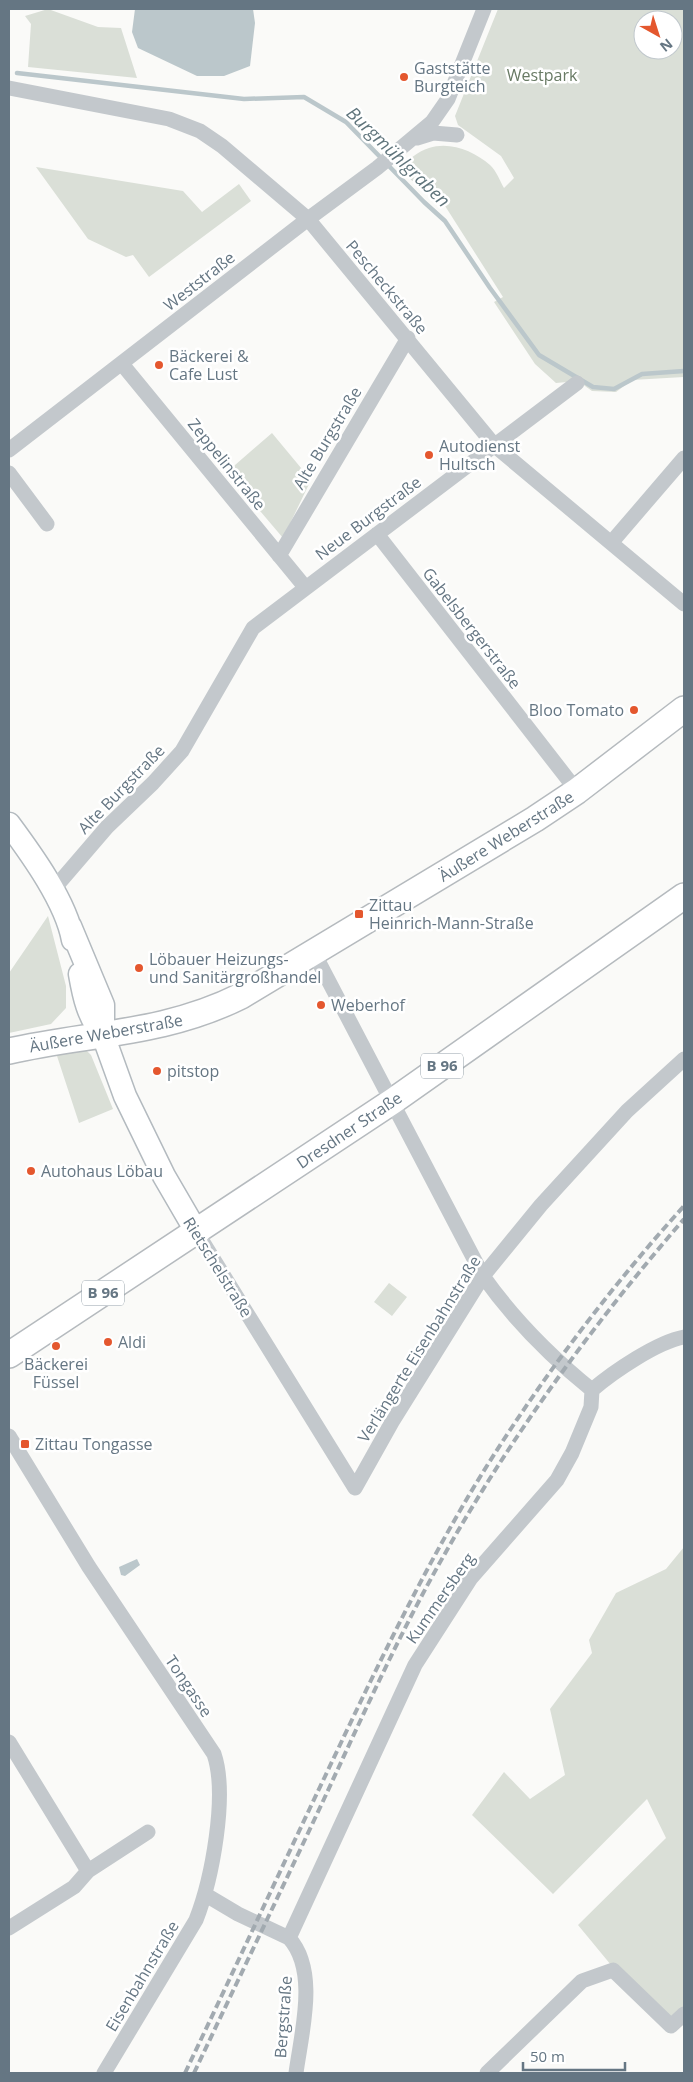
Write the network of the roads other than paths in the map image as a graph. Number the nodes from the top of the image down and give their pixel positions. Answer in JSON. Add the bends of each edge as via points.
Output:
{"nodes":[{"id":1,"x":484,"y":9,"type":"edge"},
{"id":2,"x":9,"y":88,"type":"edge"},
{"id":3,"x":457,"y":136,"type":"dead end"},
{"id":4,"x":411,"y":140,"type":"junction"},
{"id":5,"x":308,"y":219,"type":"junction"},
{"id":6,"x":408,"y":338,"type":"junction"},
{"id":7,"x":122,"y":364,"type":"junction"},
{"id":8,"x":576,"y":383,"type":"dead end"},
{"id":9,"x":494,"y":446,"type":"junction"},
{"id":10,"x":9,"y":450,"type":"edge"},
{"id":11,"x":684,"y":458,"type":"edge"},
{"id":12,"x":9,"y":473,"type":"edge"},
{"id":13,"x":47,"y":524,"type":"dead end"},
{"id":14,"x":377,"y":534,"type":"junction"},
{"id":15,"x":611,"y":543,"type":"junction"},
{"id":16,"x":279,"y":556,"type":"junction"},
{"id":17,"x":305,"y":587,"type":"junction"},
{"id":18,"x":684,"y":604,"type":"edge"},
{"id":19,"x":253,"y":628,"type":"joint"},
{"id":20,"x":684,"y":710,"type":"edge"},
{"id":21,"x":577,"y":791,"type":"junction"},
{"id":22,"x":9,"y":824,"type":"edge"},
{"id":23,"x":52,"y":891,"type":"junction"},
{"id":24,"x":684,"y":896,"type":"edge"},
{"id":25,"x":314,"y":953,"type":"junction"},
{"id":26,"x":103,"y":1034,"type":"junction"},
{"id":27,"x":9,"y":1051,"type":"edge"},
{"id":28,"x":684,"y":1059,"type":"edge"},
{"id":29,"x":393,"y":1101,"type":"junction"},
{"id":30,"x":196,"y":1231,"type":"junction"},
{"id":31,"x":483,"y":1276,"type":"junction"},
{"id":32,"x":684,"y":1336,"type":"edge"},
{"id":33,"x":9,"y":1355,"type":"edge"},
{"id":34,"x":592,"y":1390,"type":"junction"},
{"id":35,"x":9,"y":1436,"type":"edge"},
{"id":36,"x":355,"y":1488,"type":"joint"},
{"id":37,"x":9,"y":1742,"type":"edge"},
{"id":38,"x":148,"y":1832,"type":"dead end"},
{"id":39,"x":88,"y":1870,"type":"junction"},
{"id":40,"x":206,"y":1895,"type":"junction"},
{"id":41,"x":9,"y":1928,"type":"edge"},
{"id":42,"x":289,"y":1938,"type":"junction"},
{"id":43,"x":684,"y":2014,"type":"edge"},
{"id":44,"x":104,"y":2073,"type":"edge"},
{"id":45,"x":296,"y":2073,"type":"edge"},
{"id":46,"x":487,"y":2073,"type":"edge"}],
"edges":[{"from":1,"to":4,"type":"street","name":"Weststraße","via":[[448,99],[432,122]]},
{"from":2,"to":5,"type":"street","name":"Pescheckstraße","via":[[155,116],[200,131]]},
{"from":3,"to":4,"type":"street","name":"Weststraße","via":[[433,133]]},
{"from":4,"to":5,"type":"street","name":"Weststraße"},
{"from":5,"to":6,"type":"street","name":"Pescheckstraße"},
{"from":5,"to":7,"type":"street","name":"Weststraße"},
{"from":6,"to":9,"type":"street","name":"Pescheckstraße"},
{"from":6,"to":16,"type":"street","name":"Alte Burgstraße"},
{"from":7,"to":10,"type":"street","name":"Weststraße"},
{"from":7,"to":16,"type":"street","name":"Zeppelinstraße"},
{"from":8,"to":9,"type":"street","name":"Neue Burgstraße"},
{"from":9,"to":14,"type":"street","name":"Neue Burgstraße"},
{"from":9,"to":15,"type":"street","name":"Pescheckstraße"},
{"from":11,"to":15,"type":"street"},
{"from":12,"to":13,"type":"street"},
{"from":14,"to":17,"type":"street","name":"Neue Burgstraße"},
{"from":14,"to":21,"type":"street","name":"Gabelsbergerstraße"},
{"from":15,"to":18,"type":"street","name":"Pescheckstraße"},
{"from":16,"to":17,"type":"street","name":"Zeppelinstraße"},
{"from":17,"to":19,"type":"street","name":"Neue Burgstraße"},
{"from":19,"to":23,"type":"street","name":"Alte Burgstraße","via":[[182,751],[107,827]]},
{"from":20,"to":21,"type":"main road","name":"Äußere Weberstraße"},
{"from":21,"to":25,"type":"main road","name":"Äußere Weberstraße"},
{"from":22,"to":23,"type":"main road","name":"Rietschelstraße"},
{"from":23,"to":26,"type":"main road","name":"Rietschelstraße","via":[[70,926],[87,1010]]},
{"from":24,"to":29,"type":"main road","name":"Dresdner Straße","number":"B 96"},
{"from":25,"to":26,"type":"main road","name":"Äußere Weberstraße","via":[[241,996],[198,1016],[159,1026]]},
{"from":25,"to":29,"type":"street"},
{"from":26,"to":27,"type":"main road","name":"Äußere Weberstraße"},
{"from":26,"to":30,"type":"main road","name":"Rietschelstraße","via":[[125,1096],[146,1141]]},
{"from":28,"to":31,"type":"street","name":"Verlängerte Eisenbahnstraße","via":[[627,1111],[541,1205]]},
{"from":29,"to":30,"type":"main road","name":"Dresdner Straße","number":"B 96"},
{"from":29,"to":31,"type":"street"},
{"from":30,"to":33,"type":"main road","name":"Dresdner Straße","number":"B 96"},
{"from":30,"to":36,"type":"street","name":"Rietschelstraße"},
{"from":31,"to":34,"type":"street","via":[[525,1330]]},
{"from":31,"to":36,"type":"street","name":"Verlängerte Eisenbahnstraße"},
{"from":32,"to":34,"type":"street","via":[[611,1373]]},
{"from":34,"to":42,"type":"street","name":"Kummersberg","via":[[591,1407],[558,1480],[471,1578],[415,1665]]},
{"from":35,"to":40,"type":"street","name":"Tongasse","via":[[89,1567],[214,1754],[219,1768],[219,1798]]},
{"from":37,"to":39,"type":"street"},
{"from":38,"to":39,"type":"street"},
{"from":39,"to":41,"type":"street","via":[[74,1887]]},
{"from":40,"to":42,"type":"street"},
{"from":40,"to":44,"type":"street","name":"Eisenbahnstraße","via":[[196,1920]]},
{"from":42,"to":45,"type":"street","name":"Bergstraße","via":[[296,1945],[304,1964],[306,1990]]},
{"from":43,"to":46,"type":"street","via":[[671,2026],[613,1970],[582,1981]]}]}
